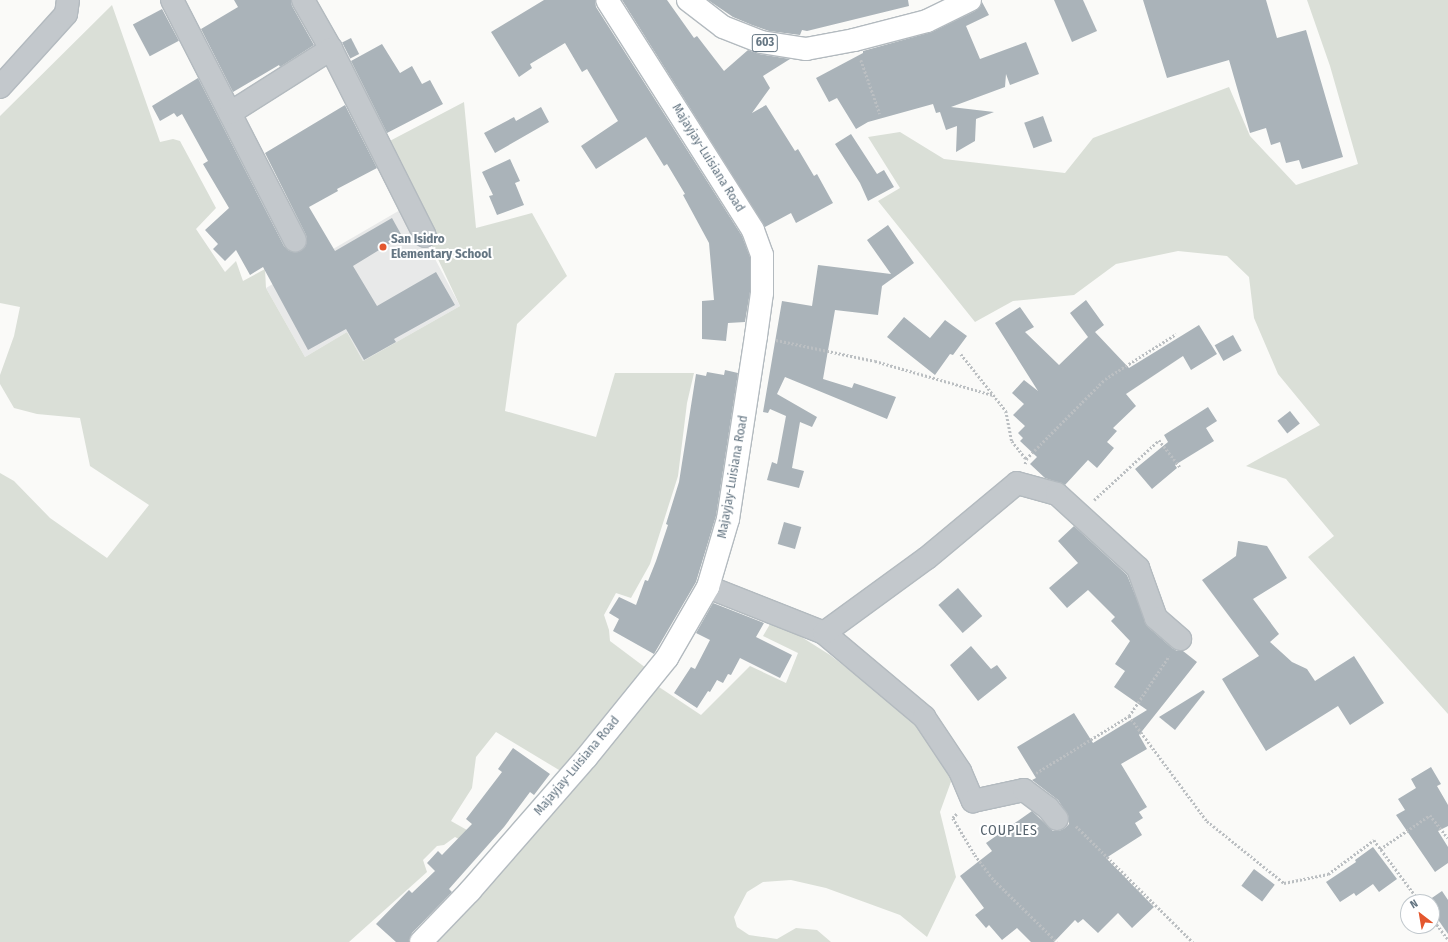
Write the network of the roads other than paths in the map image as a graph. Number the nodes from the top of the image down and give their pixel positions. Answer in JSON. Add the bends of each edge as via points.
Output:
{"nodes":[{"id":1,"x":68,"y":0,"type":"edge"},
{"id":2,"x":172,"y":0,"type":"edge"},
{"id":3,"x":303,"y":0,"type":"edge"},
{"id":4,"x":607,"y":0,"type":"edge"},
{"id":5,"x":688,"y":0,"type":"edge"},
{"id":6,"x":970,"y":0,"type":"edge"},
{"id":7,"x":331,"y":49,"type":"junction"},
{"id":8,"x":0,"y":87,"type":"edge"},
{"id":9,"x":230,"y":112,"type":"junction"},
{"id":10,"x":425,"y":236,"type":"dead end"},
{"id":11,"x":295,"y":240,"type":"dead end"},
{"id":12,"x":708,"y":587,"type":"junction"},
{"id":13,"x":824,"y":633,"type":"junction"},
{"id":14,"x":1180,"y":639,"type":"road end"},
{"id":15,"x":1057,"y":819,"type":"road end"},
{"id":16,"x":421,"y":942,"type":"edge"}],
"edges":[{"from":1,"to":8,"type":"street","via":[[66,14]]},
{"from":2,"to":9,"type":"street"},
{"from":3,"to":7,"type":"street"},
{"from":4,"to":12,"type":"street","name":"Majayjay-Luisiana Road","via":[[753,230],[762,255],[762,293],[728,519]]},
{"from":5,"to":6,"type":"street","number":"603","via":[[723,27],[761,42],[806,49],[854,40],[927,21]]},
{"from":7,"to":9,"type":"street"},
{"from":7,"to":10,"type":"street"},
{"from":9,"to":11,"type":"street"},
{"from":12,"to":13,"type":"street"},
{"from":12,"to":16,"type":"street","name":"Majayjay-Luisiana Road","via":[[667,658],[581,764]]},
{"from":13,"to":14,"type":"street","via":[[927,558],[1018,483],[1057,494],[1138,568],[1156,618]]},
{"from":13,"to":15,"type":"street","via":[[924,717],[960,771],[973,800],[1024,790],[1048,808]]}]}
